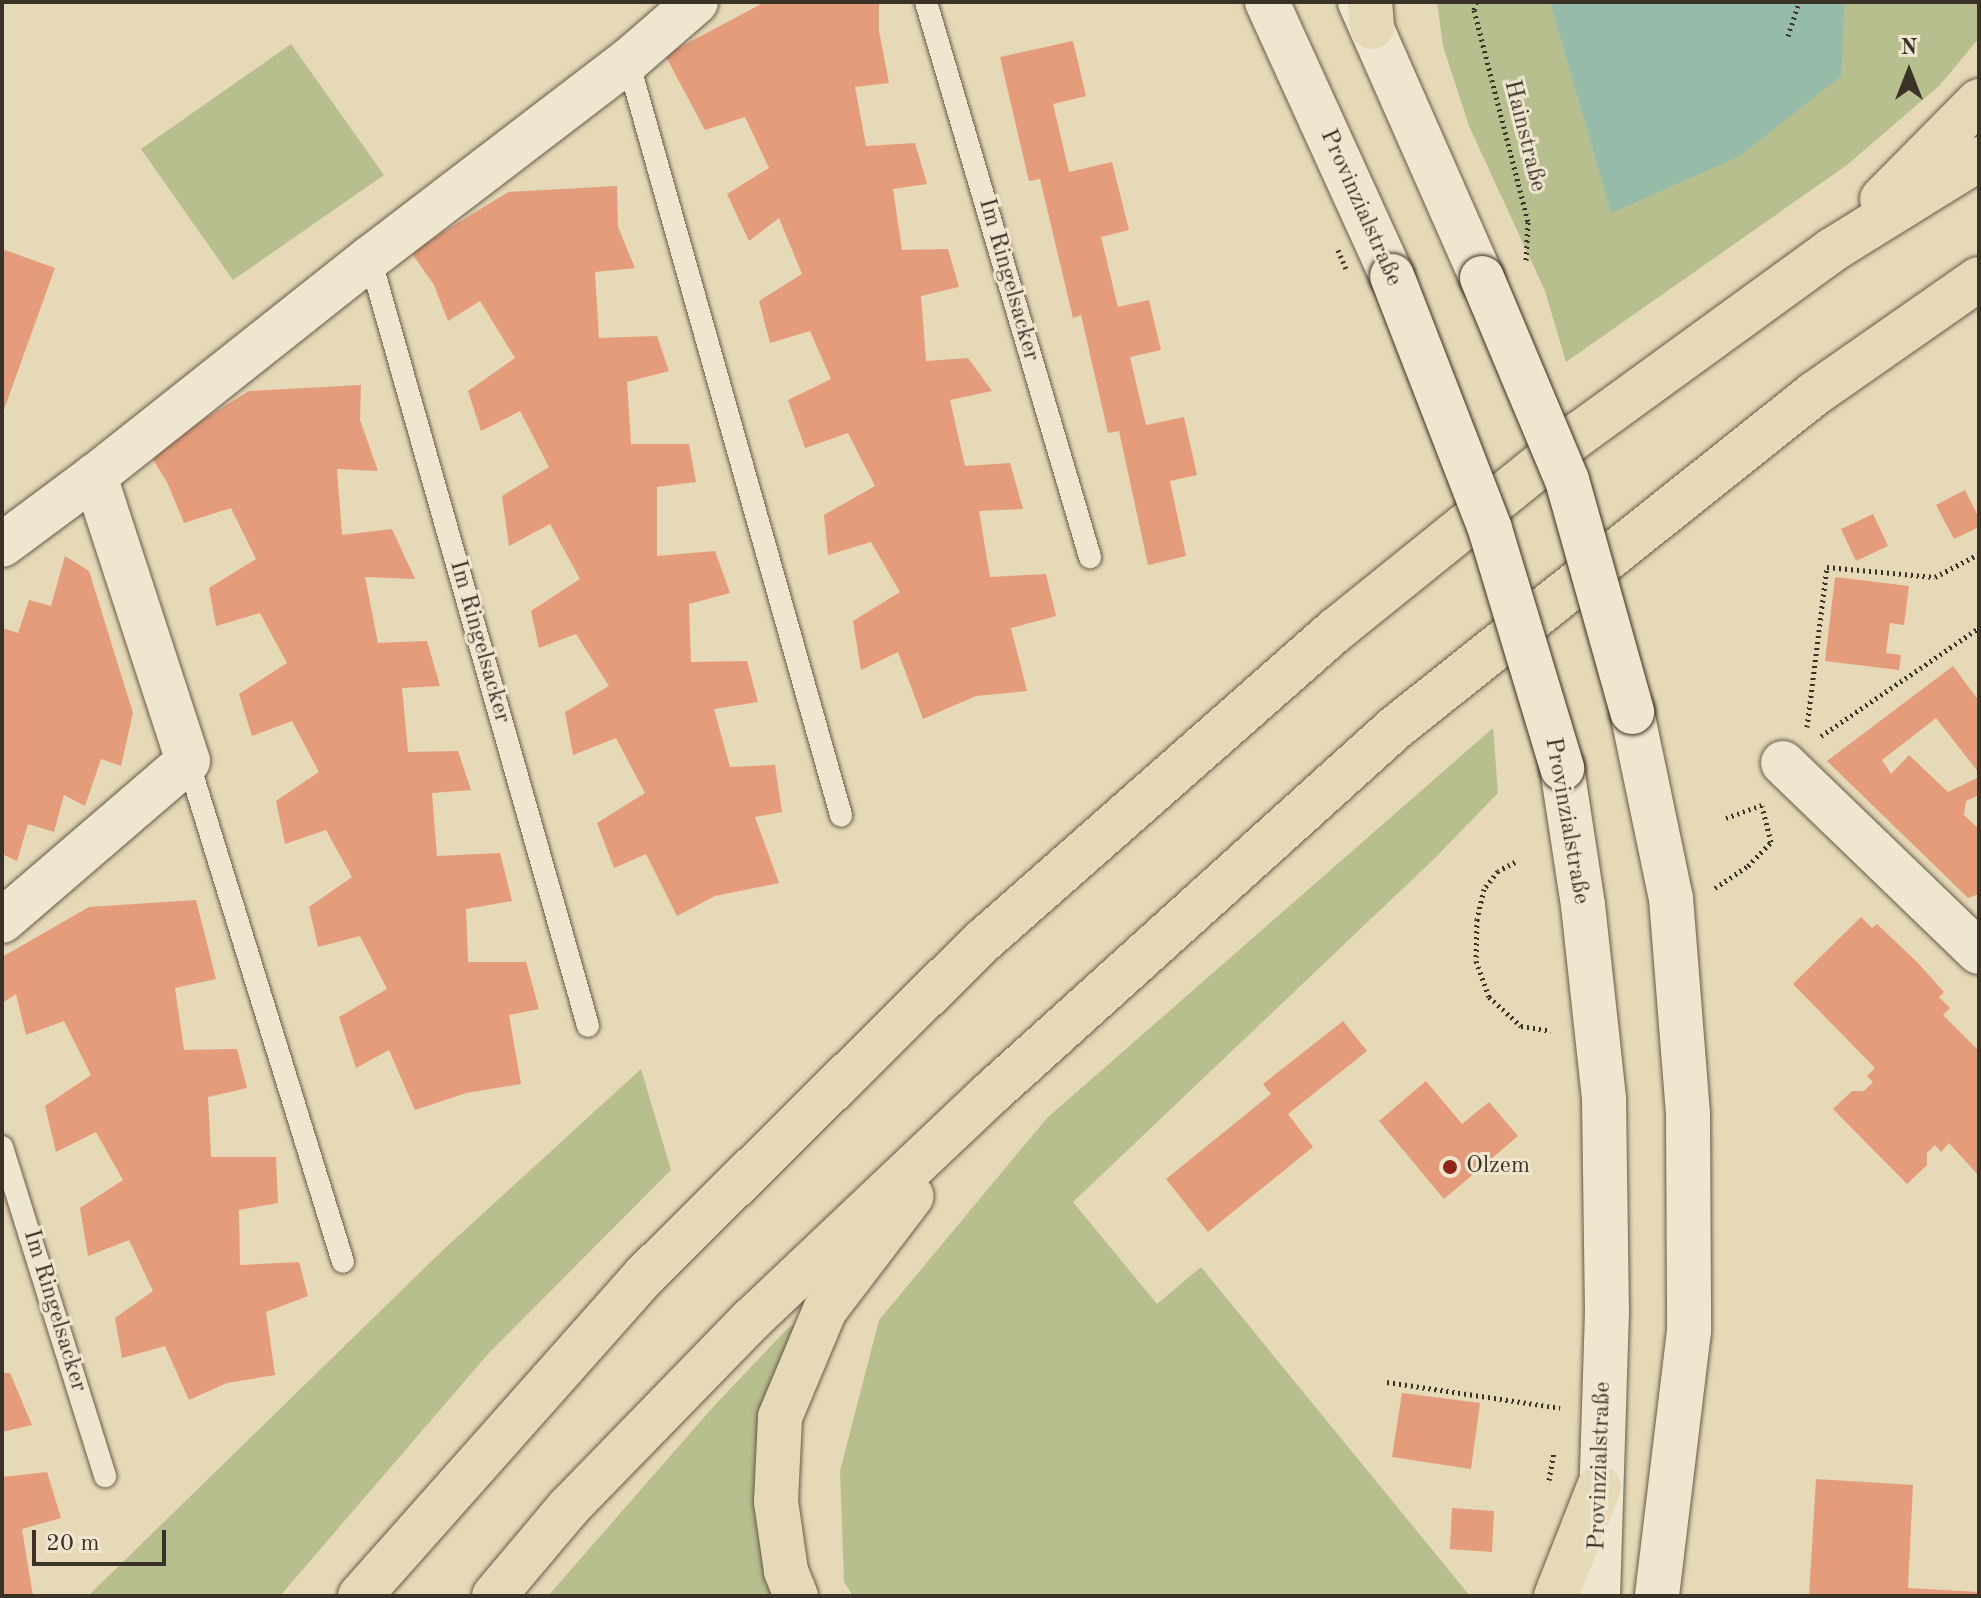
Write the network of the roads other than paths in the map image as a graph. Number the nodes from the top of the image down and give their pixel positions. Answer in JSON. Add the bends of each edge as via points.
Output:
{"nodes":[{"id":1,"x":696,"y":2,"type":"edge"},
{"id":2,"x":926,"y":2,"type":"edge"},
{"id":3,"x":1267,"y":2,"type":"edge"},
{"id":4,"x":1367,"y":10,"type":"edge"},
{"id":5,"x":628,"y":61,"type":"junction"},
{"id":6,"x":1979,"y":101,"type":"edge"},
{"id":7,"x":1979,"y":159,"type":"edge"},
{"id":8,"x":1832,"y":250,"type":"junction"},
{"id":9,"x":370,"y":258,"type":"junction"},
{"id":10,"x":1979,"y":279,"type":"edge"},
{"id":11,"x":95,"y":476,"type":"junction"},
{"id":12,"x":2,"y":545,"type":"edge"},
{"id":13,"x":1090,"y":557,"type":"dead end"},
{"id":14,"x":1793,"y":755,"type":"road end"},
{"id":15,"x":188,"y":761,"type":"junction"},
{"id":16,"x":841,"y":815,"type":"dead end"},
{"id":17,"x":2,"y":921,"type":"edge"},
{"id":18,"x":1979,"y":952,"type":"edge"},
{"id":19,"x":588,"y":1026,"type":"dead end"},
{"id":20,"x":991,"y":1093,"type":"junction"},
{"id":21,"x":2,"y":1147,"type":"edge"},
{"id":22,"x":343,"y":1262,"type":"dead end"},
{"id":23,"x":105,"y":1476,"type":"dead end"},
{"id":24,"x":1599,"y":1487,"type":"junction"},
{"id":25,"x":360,"y":1596,"type":"edge"},
{"id":26,"x":494,"y":1596,"type":"edge"},
{"id":27,"x":796,"y":1596,"type":"edge"},
{"id":28,"x":1556,"y":1596,"type":"edge"},
{"id":29,"x":1598,"y":1596,"type":"edge"},
{"id":30,"x":1657,"y":1596,"type":"edge"}],
"edges":[{"from":1,"to":5,"type":"main road"},
{"from":2,"to":13,"type":"lane","name":"Im Ringelsacker"},
{"from":3,"to":24,"type":"main road","name":"Provinzialstraße","bridge":true,"via":[[1392,276],[1490,529],[1562,768],[1604,1099],[1607,1311]]},
{"from":4,"to":30,"type":"main road","bridge":true,"via":[[1567,480],[1632,712],[1671,898],[1688,1115],[1689,1331]]},
{"from":5,"to":9,"type":"main road"},
{"from":5,"to":16,"type":"lane"},
{"from":6,"to":8,"type":"highway"},
{"from":7,"to":8,"type":"highway"},
{"from":8,"to":25,"type":"highway","via":[[1579,434],[1337,629],[984,940],[645,1275]]},
{"from":9,"to":11,"type":"main road"},
{"from":9,"to":19,"type":"lane","name":"Im Ringelsacker"},
{"from":10,"to":20,"type":"highway","via":[[1814,394],[1395,728]]},
{"from":11,"to":12,"type":"main road"},
{"from":11,"to":15,"type":"main road"},
{"from":14,"to":18,"type":"main road"},
{"from":15,"to":17,"type":"main road"},
{"from":15,"to":22,"type":"lane"},
{"from":20,"to":26,"type":"highway","via":[[752,1319],[569,1507]]},
{"from":20,"to":27,"type":"highway","via":[[825,1310],[780,1417],[776,1502],[786,1571]]},
{"from":21,"to":23,"type":"lane","name":"Im Ringelsacker"},
{"from":24,"to":28,"type":"highway"},
{"from":24,"to":29,"type":"main road","name":"Provinzialstraße"}]}
